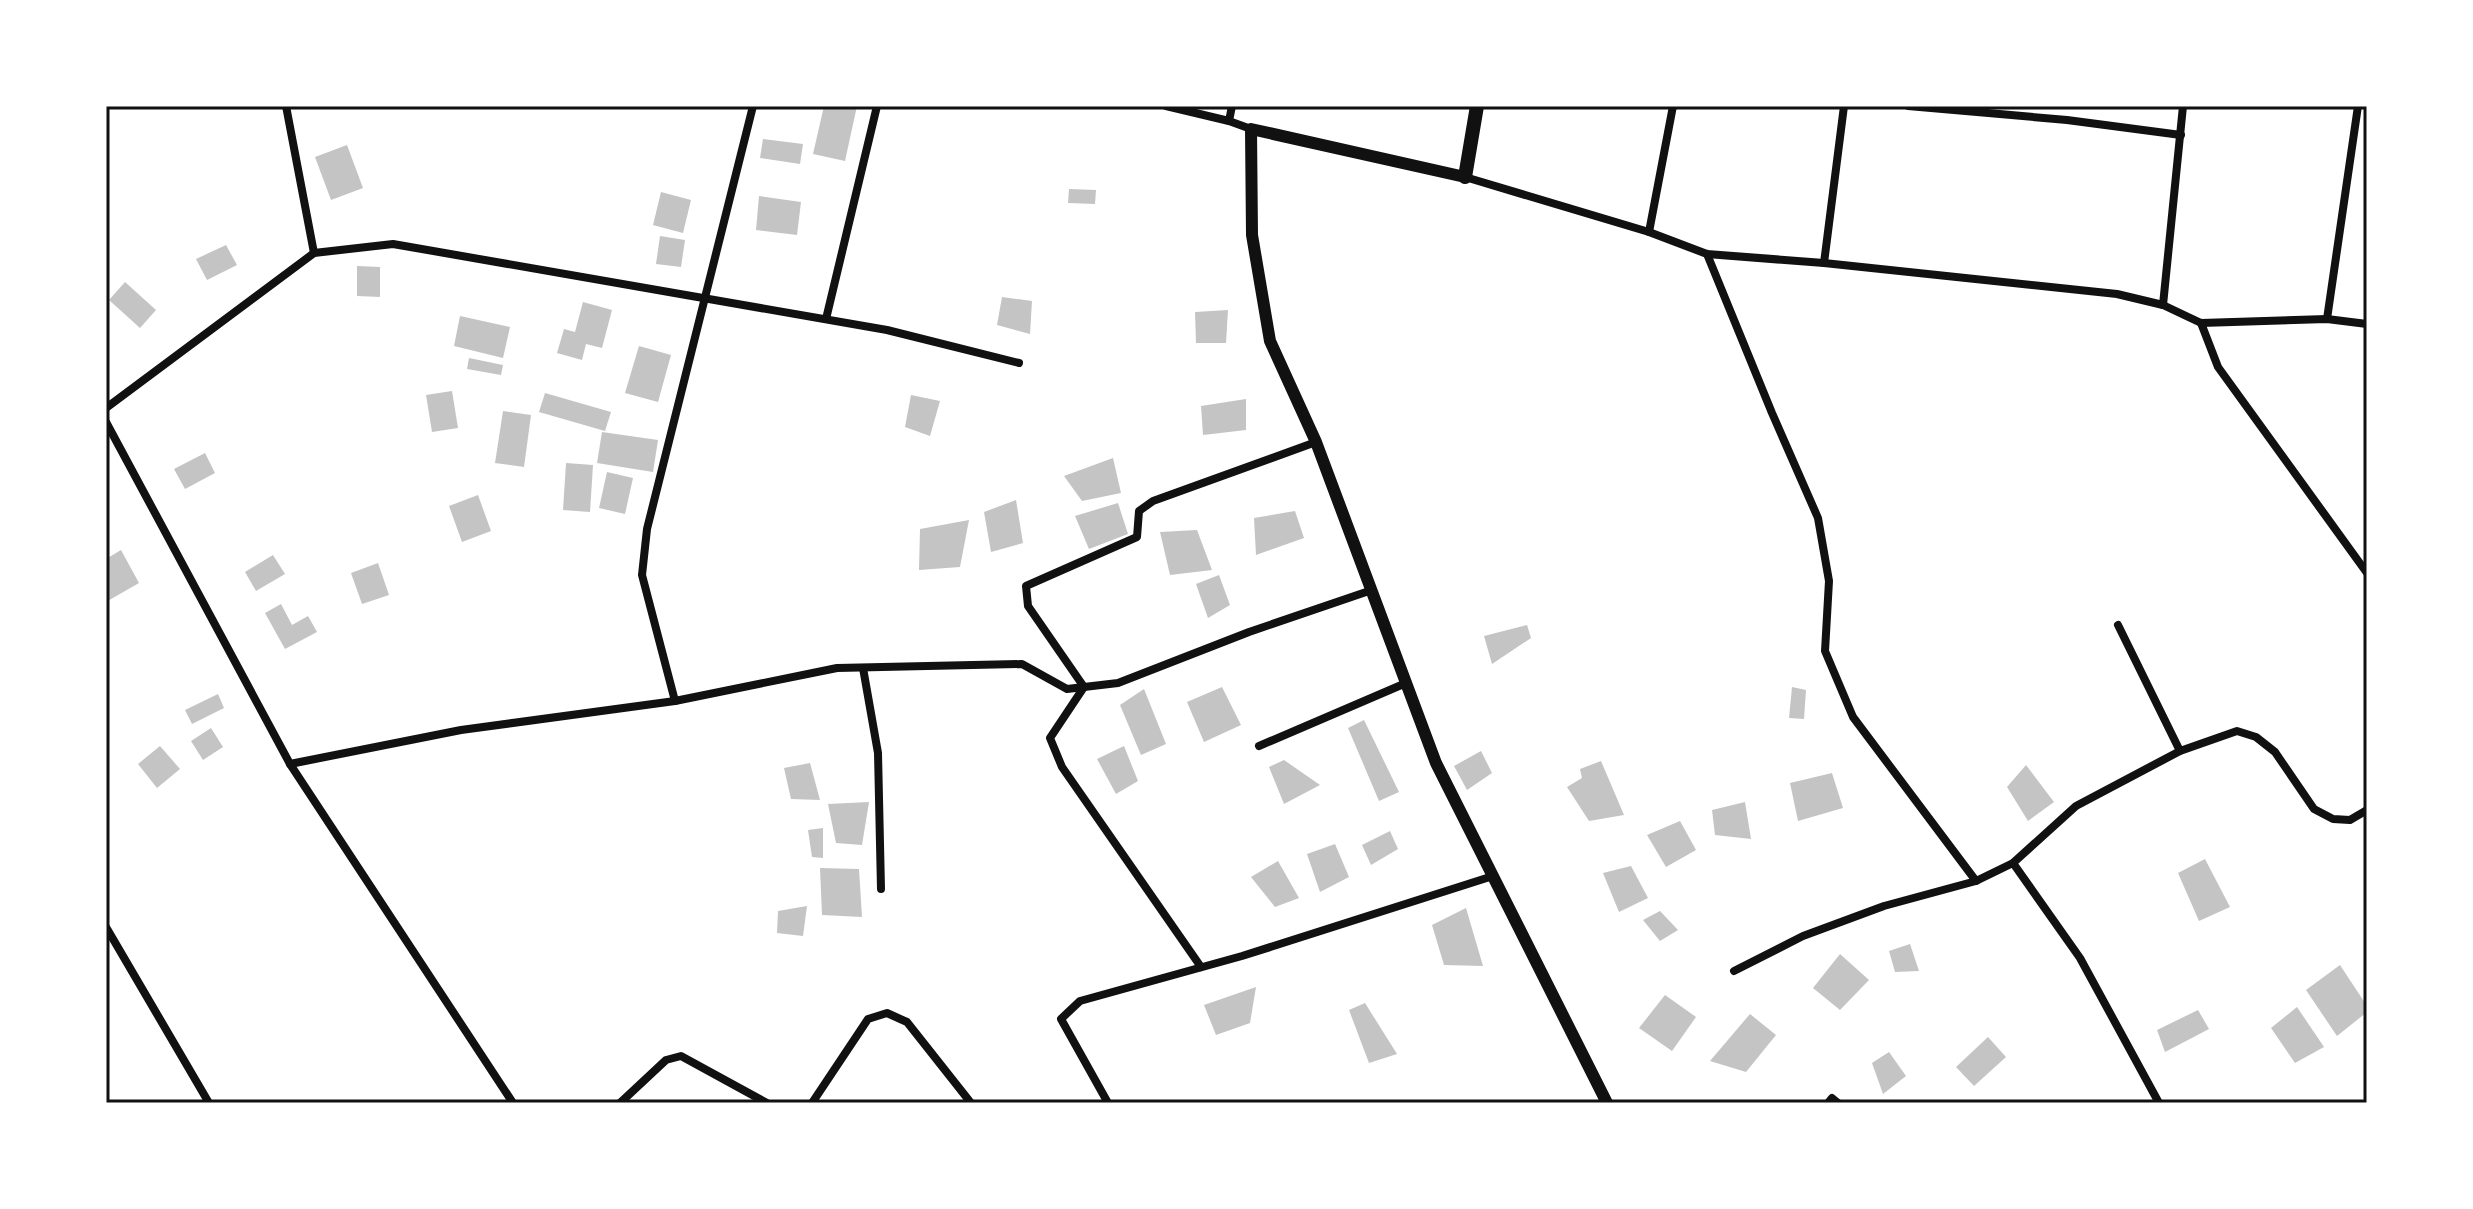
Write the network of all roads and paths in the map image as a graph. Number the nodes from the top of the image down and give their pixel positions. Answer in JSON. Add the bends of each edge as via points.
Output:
{"nodes":[{"id":1,"x":286,"y":106,"type":"edge"},
{"id":2,"x":753,"y":106,"type":"edge"},
{"id":3,"x":877,"y":106,"type":"edge"},
{"id":4,"x":1166,"y":106,"type":"edge"},
{"id":5,"x":1232,"y":106,"type":"edge"},
{"id":6,"x":1477,"y":106,"type":"edge"},
{"id":7,"x":1673,"y":106,"type":"edge"},
{"id":8,"x":1844,"y":106,"type":"edge"},
{"id":9,"x":1908,"y":106,"type":"edge"},
{"id":10,"x":2183,"y":106,"type":"edge"},
{"id":11,"x":2358,"y":106,"type":"edge"},
{"id":12,"x":1229,"y":121,"type":"junction"},
{"id":13,"x":1251,"y":129,"type":"junction"},
{"id":14,"x":2181,"y":135,"type":"junction"},
{"id":15,"x":1465,"y":177,"type":"junction"},
{"id":16,"x":1649,"y":232,"type":"junction"},
{"id":17,"x":314,"y":253,"type":"junction"},
{"id":18,"x":1707,"y":254,"type":"junction"},
{"id":19,"x":1824,"y":263,"type":"junction"},
{"id":20,"x":706,"y":298,"type":"junction"},
{"id":21,"x":2163,"y":305,"type":"junction"},
{"id":22,"x":826,"y":319,"type":"junction"},
{"id":23,"x":2327,"y":319,"type":"junction"},
{"id":24,"x":2201,"y":323,"type":"junction"},
{"id":25,"x":2367,"y":324,"type":"edge"},
{"id":26,"x":1019,"y":363,"type":"dead end"},
{"id":27,"x":106,"y":408,"type":"edge"},
{"id":28,"x":106,"y":422,"type":"edge"},
{"id":29,"x":1316,"y":442,"type":"junction"},
{"id":30,"x":2367,"y":573,"type":"edge"},
{"id":31,"x":1372,"y":590,"type":"junction"},
{"id":32,"x":2118,"y":625,"type":"dead end"},
{"id":33,"x":863,"y":668,"type":"junction"},
{"id":34,"x":1406,"y":683,"type":"junction"},
{"id":35,"x":1084,"y":687,"type":"junction"},
{"id":36,"x":675,"y":701,"type":"junction"},
{"id":37,"x":1259,"y":746,"type":"dead end"},
{"id":38,"x":2180,"y":751,"type":"junction"},
{"id":39,"x":290,"y":764,"type":"junction"},
{"id":40,"x":2367,"y":810,"type":"edge"},
{"id":41,"x":2013,"y":863,"type":"junction"},
{"id":42,"x":1493,"y":876,"type":"junction"},
{"id":43,"x":1976,"y":881,"type":"junction"},
{"id":44,"x":881,"y":889,"type":"dead end"},
{"id":45,"x":106,"y":927,"type":"edge"},
{"id":46,"x":1201,"y":967,"type":"junction"},
{"id":47,"x":1734,"y":971,"type":"dead end"},
{"id":48,"x":2154,"y":1101,"type":"edge"},
{"id":49,"x":209,"y":1103,"type":"edge"},
{"id":50,"x":513,"y":1103,"type":"edge"},
{"id":51,"x":620,"y":1103,"type":"edge"},
{"id":52,"x":767,"y":1103,"type":"edge"},
{"id":53,"x":812,"y":1103,"type":"edge"},
{"id":54,"x":971,"y":1103,"type":"edge"},
{"id":55,"x":1108,"y":1103,"type":"edge"},
{"id":56,"x":1607,"y":1103,"type":"edge"},
{"id":57,"x":1828,"y":1103,"type":"edge"},
{"id":58,"x":1838,"y":1103,"type":"edge"}],
"edges":[{"from":1,"to":17,"type":"street"},
{"from":2,"to":20,"type":"street"},
{"from":3,"to":22,"type":"street"},
{"from":4,"to":12,"type":"street"},
{"from":5,"to":12,"type":"street"},
{"from":6,"to":15,"type":"main road"},
{"from":7,"to":16,"type":"street"},
{"from":8,"to":19,"type":"street"},
{"from":9,"to":14,"type":"street"},
{"from":10,"to":14,"type":"street"},
{"from":11,"to":23,"type":"street"},
{"from":12,"to":13,"type":"street"},
{"from":13,"to":15,"type":"street"},
{"from":13,"to":29,"type":"street","via":[[1252,235],[1270,341]]},
{"from":14,"to":21,"type":"street"},
{"from":15,"to":16,"type":"street"},
{"from":16,"to":18,"type":"street"},
{"from":17,"to":20,"type":"street","via":[[393,244]]},
{"from":17,"to":27,"type":"street"},
{"from":18,"to":19,"type":"street"},
{"from":18,"to":43,"type":"street","via":[[1818,518],[1829,581],[1825,651],[1830,664],[1853,717]]},
{"from":19,"to":21,"type":"street","via":[[2117,294]]},
{"from":20,"to":22,"type":"street"},
{"from":20,"to":36,"type":"street","via":[[647,529],[642,575]]},
{"from":21,"to":24,"type":"street"},
{"from":22,"to":26,"type":"street"},
{"from":23,"to":24,"type":"street"},
{"from":23,"to":25,"type":"street"},
{"from":24,"to":30,"type":"street","via":[[2218,367]]},
{"from":28,"to":39,"type":"street"},
{"from":29,"to":31,"type":"street"},
{"from":29,"to":35,"type":"street","via":[[1153,501],[1139,511],[1137,537],[1026,586],[1028,606]]},
{"from":31,"to":34,"type":"street"},
{"from":31,"to":35,"type":"street","via":[[1118,683]]},
{"from":32,"to":38,"type":"street"},
{"from":33,"to":35,"type":"street","via":[[1022,664],[1067,689]]},
{"from":33,"to":36,"type":"street","via":[[837,668]]},
{"from":33,"to":44,"type":"street","via":[[878,753]]},
{"from":34,"to":37,"type":"street"},
{"from":34,"to":42,"type":"street","via":[[1436,763]]},
{"from":35,"to":46,"type":"street","via":[[1050,738],[1062,767]]},
{"from":36,"to":39,"type":"street","via":[[461,730]]},
{"from":38,"to":40,"type":"street","via":[[2237,731],[2275,752],[2314,809],[2333,819],[2350,820]]},
{"from":38,"to":41,"type":"street","via":[[2076,806]]},
{"from":39,"to":50,"type":"street"},
{"from":41,"to":43,"type":"street"},
{"from":41,"to":48,"type":"street","via":[[2080,958]]},
{"from":42,"to":46,"type":"street"},
{"from":42,"to":56,"type":"street"},
{"from":43,"to":47,"type":"street","via":[[1884,906],[1803,936]]},
{"from":45,"to":49,"type":"street"},
{"from":46,"to":55,"type":"street","via":[[1080,1001],[1061,1019]]},
{"from":51,"to":52,"type":"street","via":[[666,1060],[681,1056]]},
{"from":53,"to":54,"type":"street","via":[[868,1019],[887,1013],[907,1022]]},
{"from":57,"to":58,"type":"street","via":[[1832,1098]]}]}
